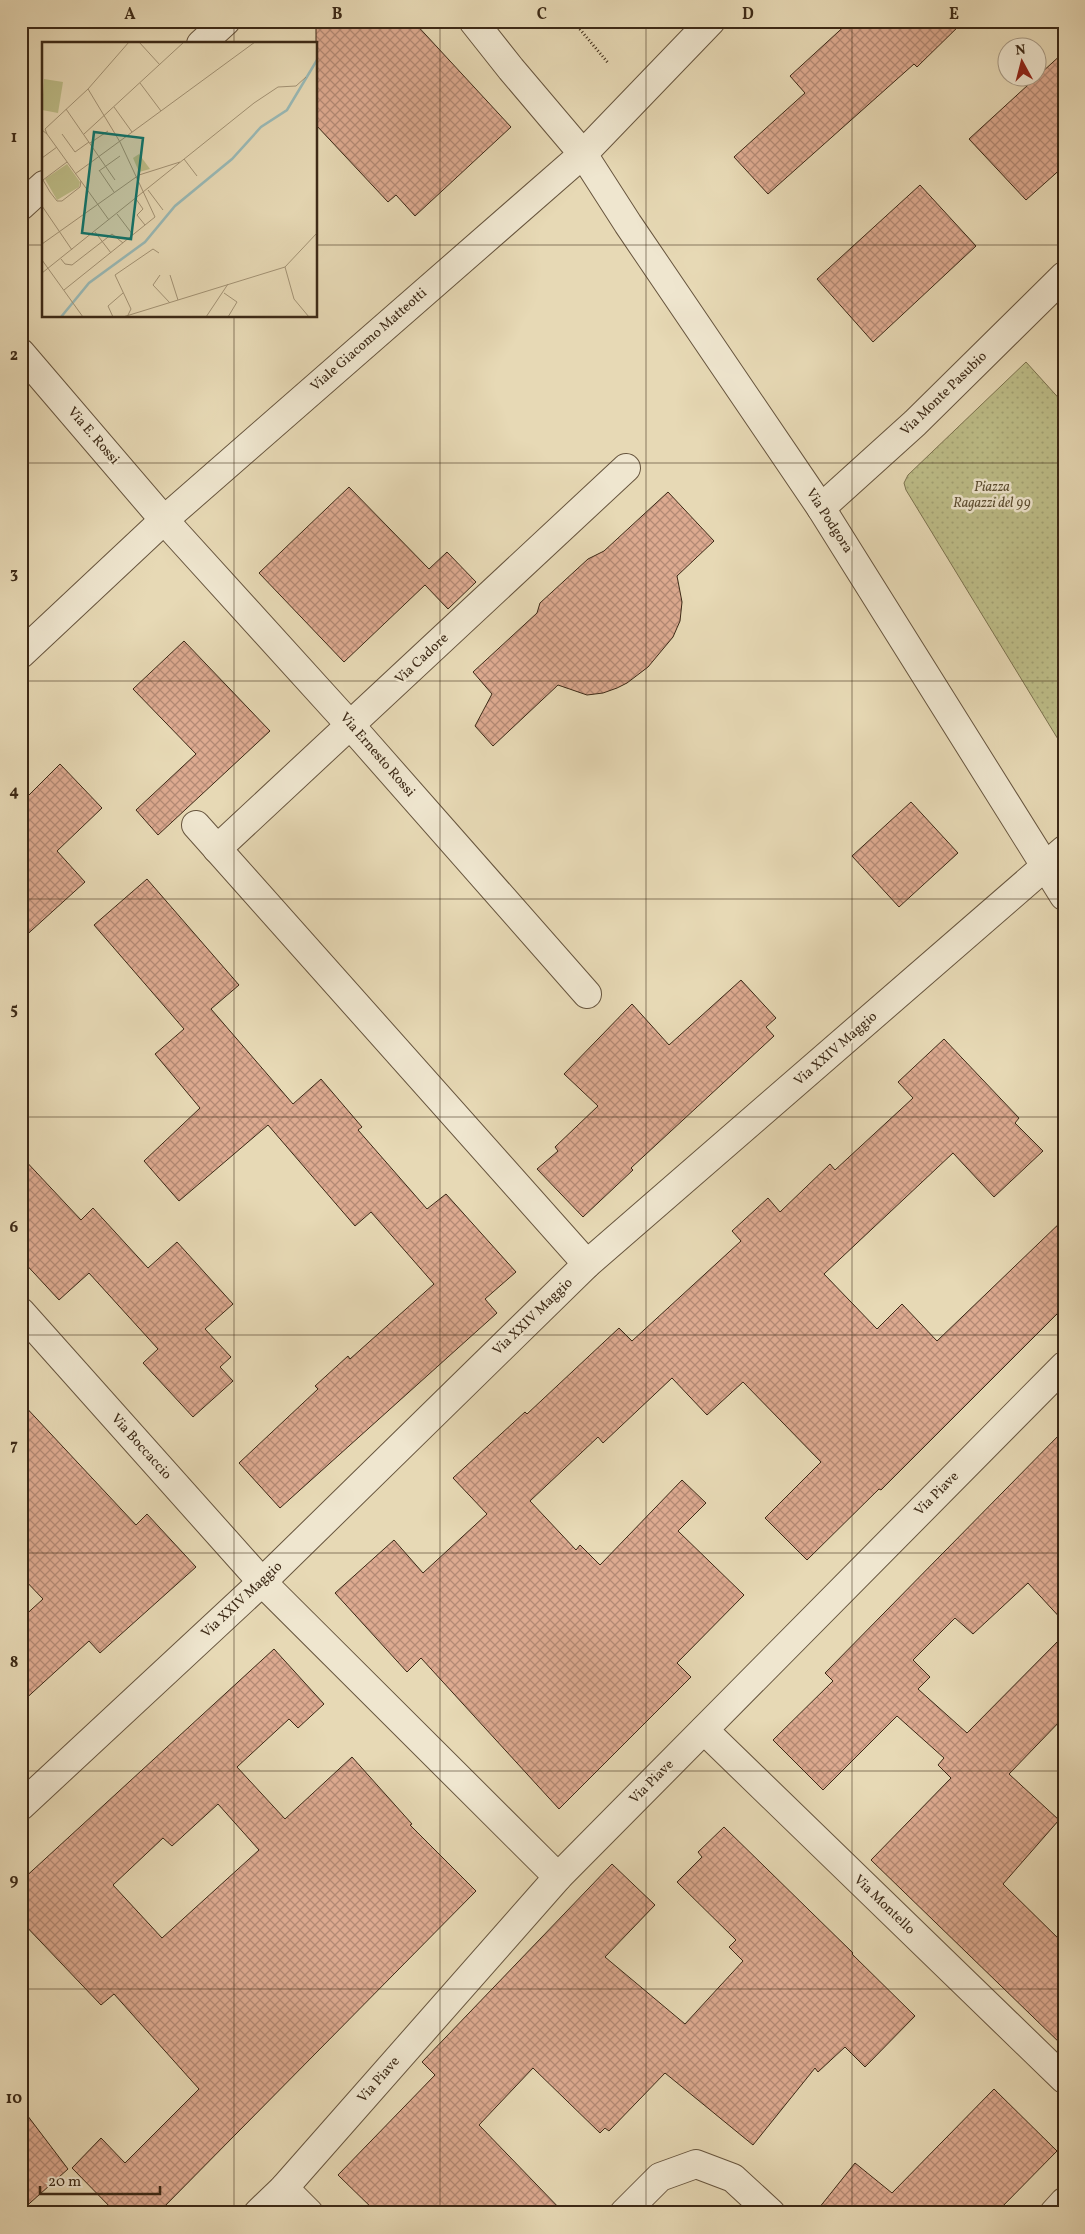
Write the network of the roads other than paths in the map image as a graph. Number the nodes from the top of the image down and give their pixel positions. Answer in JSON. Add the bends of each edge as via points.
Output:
{"nodes":[{"id":1,"x":226,"y":21,"type":"edge"},
{"id":2,"x":473,"y":21,"type":"edge"},
{"id":3,"x":711,"y":21,"type":"edge"},
{"id":4,"x":203,"y":42,"type":"edge"},
{"id":5,"x":583,"y":154,"type":"junction"},
{"id":6,"x":42,"y":187,"type":"edge"},
{"id":7,"x":21,"y":206,"type":"edge"},
{"id":8,"x":1064,"y":276,"type":"edge"},
{"id":9,"x":21,"y":353,"type":"edge"},
{"id":10,"x":626,"y":468,"type":"dead end"},
{"id":11,"x":821,"y":508,"type":"junction"},
{"id":12,"x":164,"y":520,"type":"junction"},
{"id":13,"x":21,"y":654,"type":"edge"},
{"id":14,"x":351,"y":726,"type":"junction"},
{"id":15,"x":196,"y":825,"type":"dead end"},
{"id":16,"x":217,"y":849,"type":"junction"},
{"id":17,"x":1054,"y":859,"type":"edge"},
{"id":18,"x":1064,"y":896,"type":"edge"},
{"id":19,"x":587,"y":994,"type":"dead end"},
{"id":20,"x":587,"y":1264,"type":"junction"},
{"id":21,"x":21,"y":1312,"type":"edge"},
{"id":22,"x":1064,"y":1366,"type":"edge"},
{"id":23,"x":262,"y":1582,"type":"junction"},
{"id":24,"x":704,"y":1730,"type":"junction"},
{"id":25,"x":21,"y":1806,"type":"edge"},
{"id":26,"x":558,"y":1876,"type":"junction"},
{"id":27,"x":1064,"y":2080,"type":"edge"},
{"id":28,"x":284,"y":2188,"type":"junction"},
{"id":29,"x":1064,"y":2202,"type":"edge"},
{"id":30,"x":258,"y":2213,"type":"edge"},
{"id":31,"x":309,"y":2213,"type":"edge"},
{"id":32,"x":624,"y":2213,"type":"edge"},
{"id":33,"x":771,"y":2213,"type":"edge"},
{"id":34,"x":1054,"y":2213,"type":"edge"}],
"edges":[{"from":1,"to":4,"type":"street"},
{"from":2,"to":5,"type":"street","name":"Via Podgora"},
{"from":3,"to":5,"type":"street","name":"Viale Giacomo Matteotti"},
{"from":5,"to":11,"type":"street","name":"Via Podgora"},
{"from":5,"to":12,"type":"street","name":"Viale Giacomo Matteotti"},
{"from":6,"to":7,"type":"street"},
{"from":8,"to":11,"type":"street","name":"Via Monte Pasubio","via":[[916,423]]},
{"from":9,"to":12,"type":"street","name":"Via E. Rossi"},
{"from":10,"to":14,"type":"street","name":"Via Cadore"},
{"from":11,"to":17,"type":"street","name":"Via Podgora"},
{"from":12,"to":13,"type":"street","name":"Viale Giacomo Matteotti"},
{"from":12,"to":14,"type":"street","name":"Via Ernesto Rossi"},
{"from":14,"to":16,"type":"street","name":"Via Cadore"},
{"from":14,"to":19,"type":"street","name":"Via Ernesto Rossi"},
{"from":15,"to":16,"type":"street"},
{"from":16,"to":20,"type":"street"},
{"from":17,"to":18,"type":"street","name":"Via Podgora"},
{"from":17,"to":20,"type":"street","name":"Via XXIV Maggio"},
{"from":20,"to":23,"type":"street","name":"Via XXIV Maggio"},
{"from":21,"to":23,"type":"street","name":"Via Boccaccio"},
{"from":22,"to":24,"type":"street","name":"Via Piave"},
{"from":23,"to":25,"type":"street","name":"Via XXIV Maggio"},
{"from":23,"to":26,"type":"street","name":"Via Boccaccio"},
{"from":24,"to":26,"type":"street","name":"Via Piave"},
{"from":24,"to":27,"type":"street","name":"Via Montello"},
{"from":26,"to":28,"type":"street","name":"Via Piave"},
{"from":28,"to":30,"type":"street","name":"Via Piave"},
{"from":28,"to":31,"type":"street"},
{"from":29,"to":34,"type":"street"},
{"from":32,"to":33,"type":"street","via":[[660,2177],[696,2164],[733,2178]]}]}
